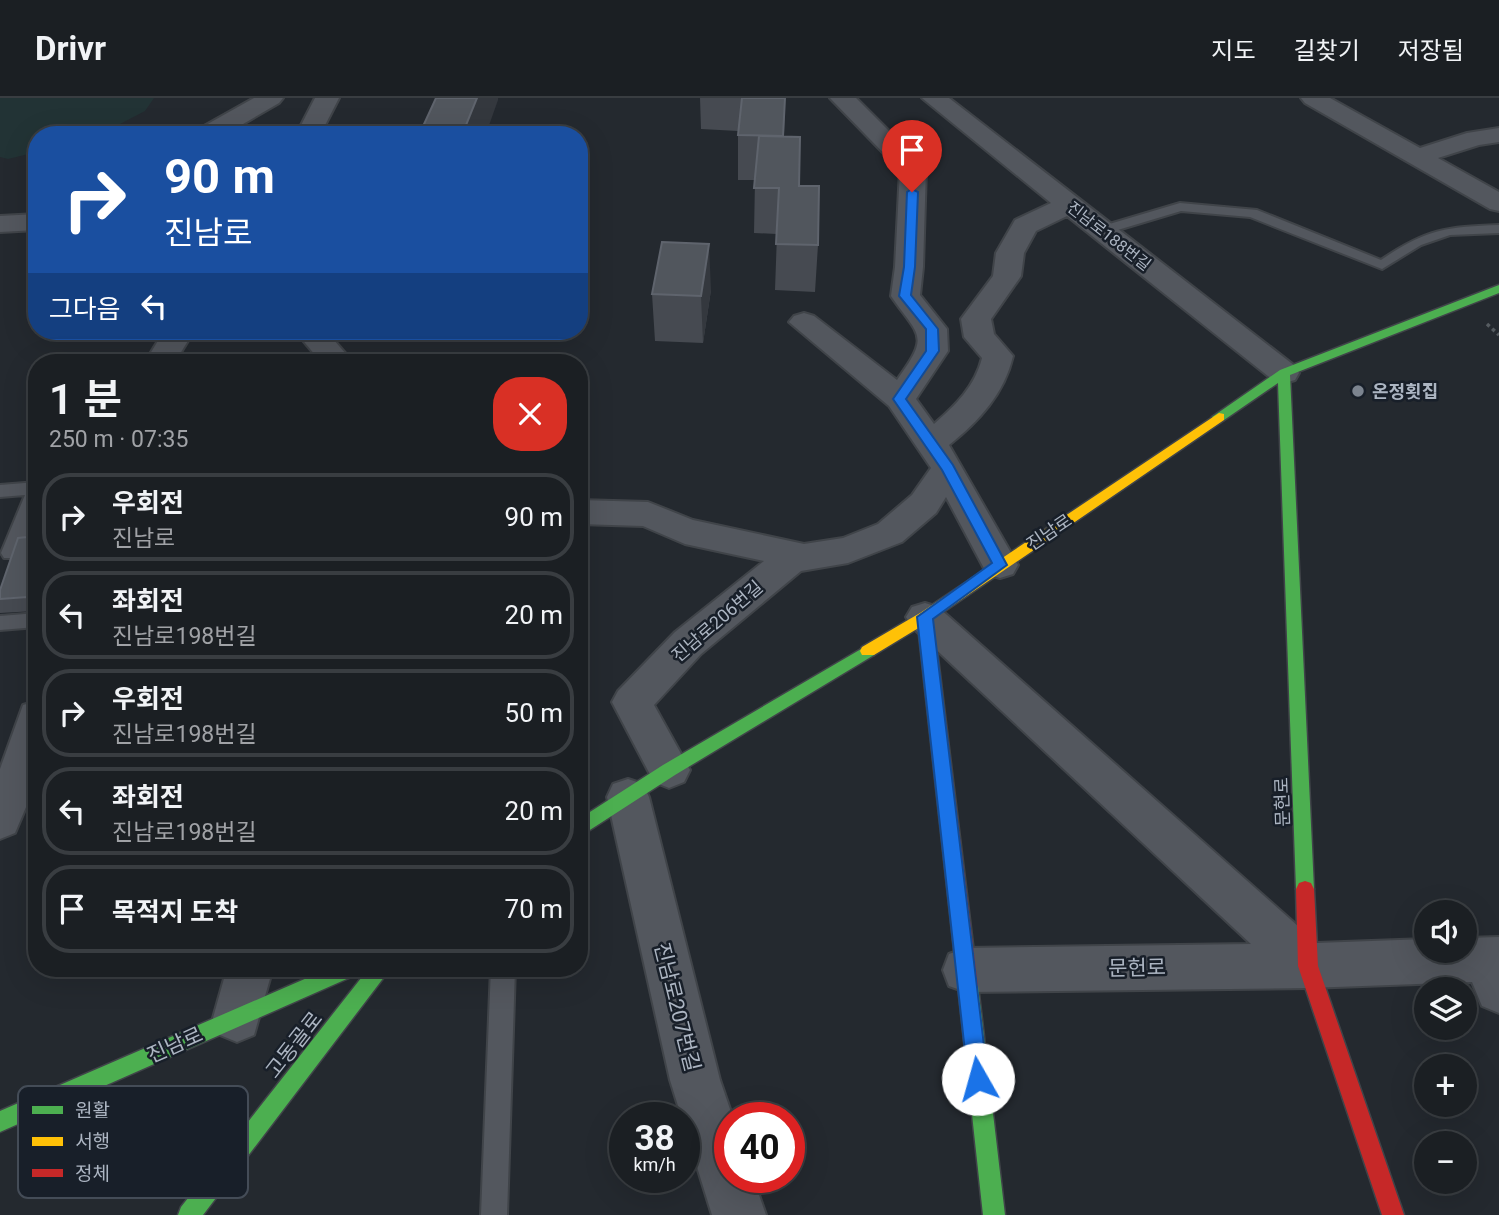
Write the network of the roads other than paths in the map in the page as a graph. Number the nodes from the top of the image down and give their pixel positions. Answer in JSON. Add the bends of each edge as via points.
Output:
{"nodes":[{"id":1,"x":271,"y":98,"type":"edge"},
{"id":2,"x":327,"y":98,"type":"edge"},
{"id":3,"x":842,"y":98,"type":"edge"},
{"id":4,"x":934,"y":98,"type":"edge"},
{"id":5,"x":1313,"y":98,"type":"edge"},
{"id":6,"x":222,"y":126,"type":"edge"},
{"id":7,"x":313,"y":126,"type":"edge"},
{"id":8,"x":1499,"y":135,"type":"edge"},
{"id":9,"x":1417,"y":157,"type":"junction"},
{"id":10,"x":1499,"y":203,"type":"edge"},
{"id":11,"x":1069,"y":205,"type":"junction"},
{"id":12,"x":28,"y":224,"type":"edge"},
{"id":13,"x":0,"y":225,"type":"edge"},
{"id":14,"x":1499,"y":229,"type":"edge"},
{"id":15,"x":1101,"y":231,"type":"junction"},
{"id":16,"x":1499,"y":289,"type":"edge"},
{"id":17,"x":804,"y":322,"type":"dead end"},
{"id":18,"x":318,"y":340,"type":"edge"},
{"id":19,"x":331,"y":354,"type":"edge"},
{"id":20,"x":1284,"y":373,"type":"junction"},
{"id":21,"x":900,"y":399,"type":"junction"},
{"id":22,"x":940,"y":455,"type":"junction"},
{"id":23,"x":28,"y":489,"type":"edge"},
{"id":24,"x":0,"y":491,"type":"edge"},
{"id":25,"x":28,"y":511,"type":"edge"},
{"id":26,"x":588,"y":512,"type":"edge"},
{"id":27,"x":14,"y":552,"type":"edge"},
{"id":28,"x":805,"y":557,"type":"junction"},
{"id":29,"x":1000,"y":565,"type":"junction"},
{"id":30,"x":9,"y":576,"type":"edge"},
{"id":31,"x":925,"y":617,"type":"junction"},
{"id":32,"x":28,"y":621,"type":"edge"},
{"id":33,"x":0,"y":623,"type":"edge"},
{"id":34,"x":28,"y":746,"type":"edge"},
{"id":35,"x":670,"y":770,"type":"junction"},
{"id":36,"x":628,"y":797,"type":"junction"},
{"id":37,"x":0,"y":820,"type":"edge"},
{"id":38,"x":588,"y":823,"type":"edge"},
{"id":39,"x":1308,"y":965,"type":"junction"},
{"id":40,"x":1494,"y":969,"type":"edge"},
{"id":41,"x":965,"y":970,"type":"junction"},
{"id":42,"x":248,"y":977,"type":"edge"},
{"id":43,"x":330,"y":977,"type":"edge"},
{"id":44,"x":374,"y":977,"type":"edge"},
{"id":45,"x":503,"y":977,"type":"edge"},
{"id":46,"x":237,"y":1018,"type":"junction"},
{"id":47,"x":82,"y":1086,"type":"edge"},
{"id":48,"x":18,"y":1114,"type":"edge"},
{"id":49,"x":0,"y":1122,"type":"edge"},
{"id":50,"x":248,"y":1139,"type":"edge"},
{"id":51,"x":202,"y":1198,"type":"edge"},
{"id":52,"x":189,"y":1215,"type":"edge"},
{"id":53,"x":494,"y":1215,"type":"edge"},
{"id":54,"x":739,"y":1215,"type":"edge"},
{"id":55,"x":993,"y":1215,"type":"edge"},
{"id":56,"x":1393,"y":1215,"type":"edge"}],
"edges":[{"from":1,"to":6,"type":"street"},
{"from":2,"to":7,"type":"street"},
{"from":3,"to":21,"type":"street","via":[[913,168],[905,296],[932,329],[933,351]]},
{"from":4,"to":11,"type":"street","name":"진남로188번길"},
{"from":5,"to":9,"type":"street"},
{"from":8,"to":9,"type":"street"},
{"from":9,"to":10,"type":"street"},
{"from":11,"to":15,"type":"street","name":"진남로188번길"},
{"from":11,"to":22,"type":"street","name":"진남로206번길","via":[[1026,226],[1010,253],[1007,276],[976,319],[979,337],[998,356],[996,370],[980,397],[952,426]]},
{"from":12,"to":13,"type":"street"},
{"from":14,"to":15,"type":"lane","via":[[1448,231],[1416,242],[1382,265],[1252,213],[1180,207]]},
{"from":15,"to":20,"type":"street","name":"진남로188번길"},
{"from":16,"to":20,"type":"street","name":"진남로"},
{"from":17,"to":21,"type":"street"},
{"from":18,"to":19,"type":"street"},
{"from":20,"to":29,"type":"street","name":"진남로"},
{"from":20,"to":39,"type":"street","name":"문현로"},
{"from":21,"to":22,"type":"street"},
{"from":22,"to":28,"type":"street","name":"진남로206번길","via":[[924,505],[890,533],[848,550]]},
{"from":22,"to":29,"type":"street"},
{"from":23,"to":24,"type":"lane"},
{"from":25,"to":27,"type":"lane"},
{"from":26,"to":28,"type":"street","name":"진남로206번길","via":[[648,514],[685,531]]},
{"from":27,"to":30,"type":"lane"},
{"from":28,"to":35,"type":"street","name":"진남로206번길","via":[[791,559],[688,643],[632,702]]},
{"from":29,"to":31,"type":"street","name":"진남로"},
{"from":31,"to":35,"type":"street","name":"진남로"},
{"from":31,"to":39,"type":"street"},
{"from":31,"to":41,"type":"street"},
{"from":32,"to":33,"type":"lane"},
{"from":34,"to":37,"type":"street"},
{"from":35,"to":36,"type":"street","name":"진남로"},
{"from":36,"to":38,"type":"street","name":"진남로"},
{"from":36,"to":54,"type":"street","name":"진남로207번길","via":[[695,1080]]},
{"from":39,"to":40,"type":"street","name":"문헌로"},
{"from":39,"to":41,"type":"street","name":"문헌로"},
{"from":39,"to":56,"type":"street","name":"문현로"},
{"from":41,"to":55,"type":"street"},
{"from":42,"to":46,"type":"street"},
{"from":43,"to":46,"type":"street","name":"진남로"},
{"from":44,"to":50,"type":"street","name":"고동골로"},
{"from":45,"to":53,"type":"lane"},
{"from":46,"to":47,"type":"street","name":"진남로"},
{"from":48,"to":49,"type":"street","name":"진남로"},
{"from":51,"to":52,"type":"street","name":"고동골로"}]}
